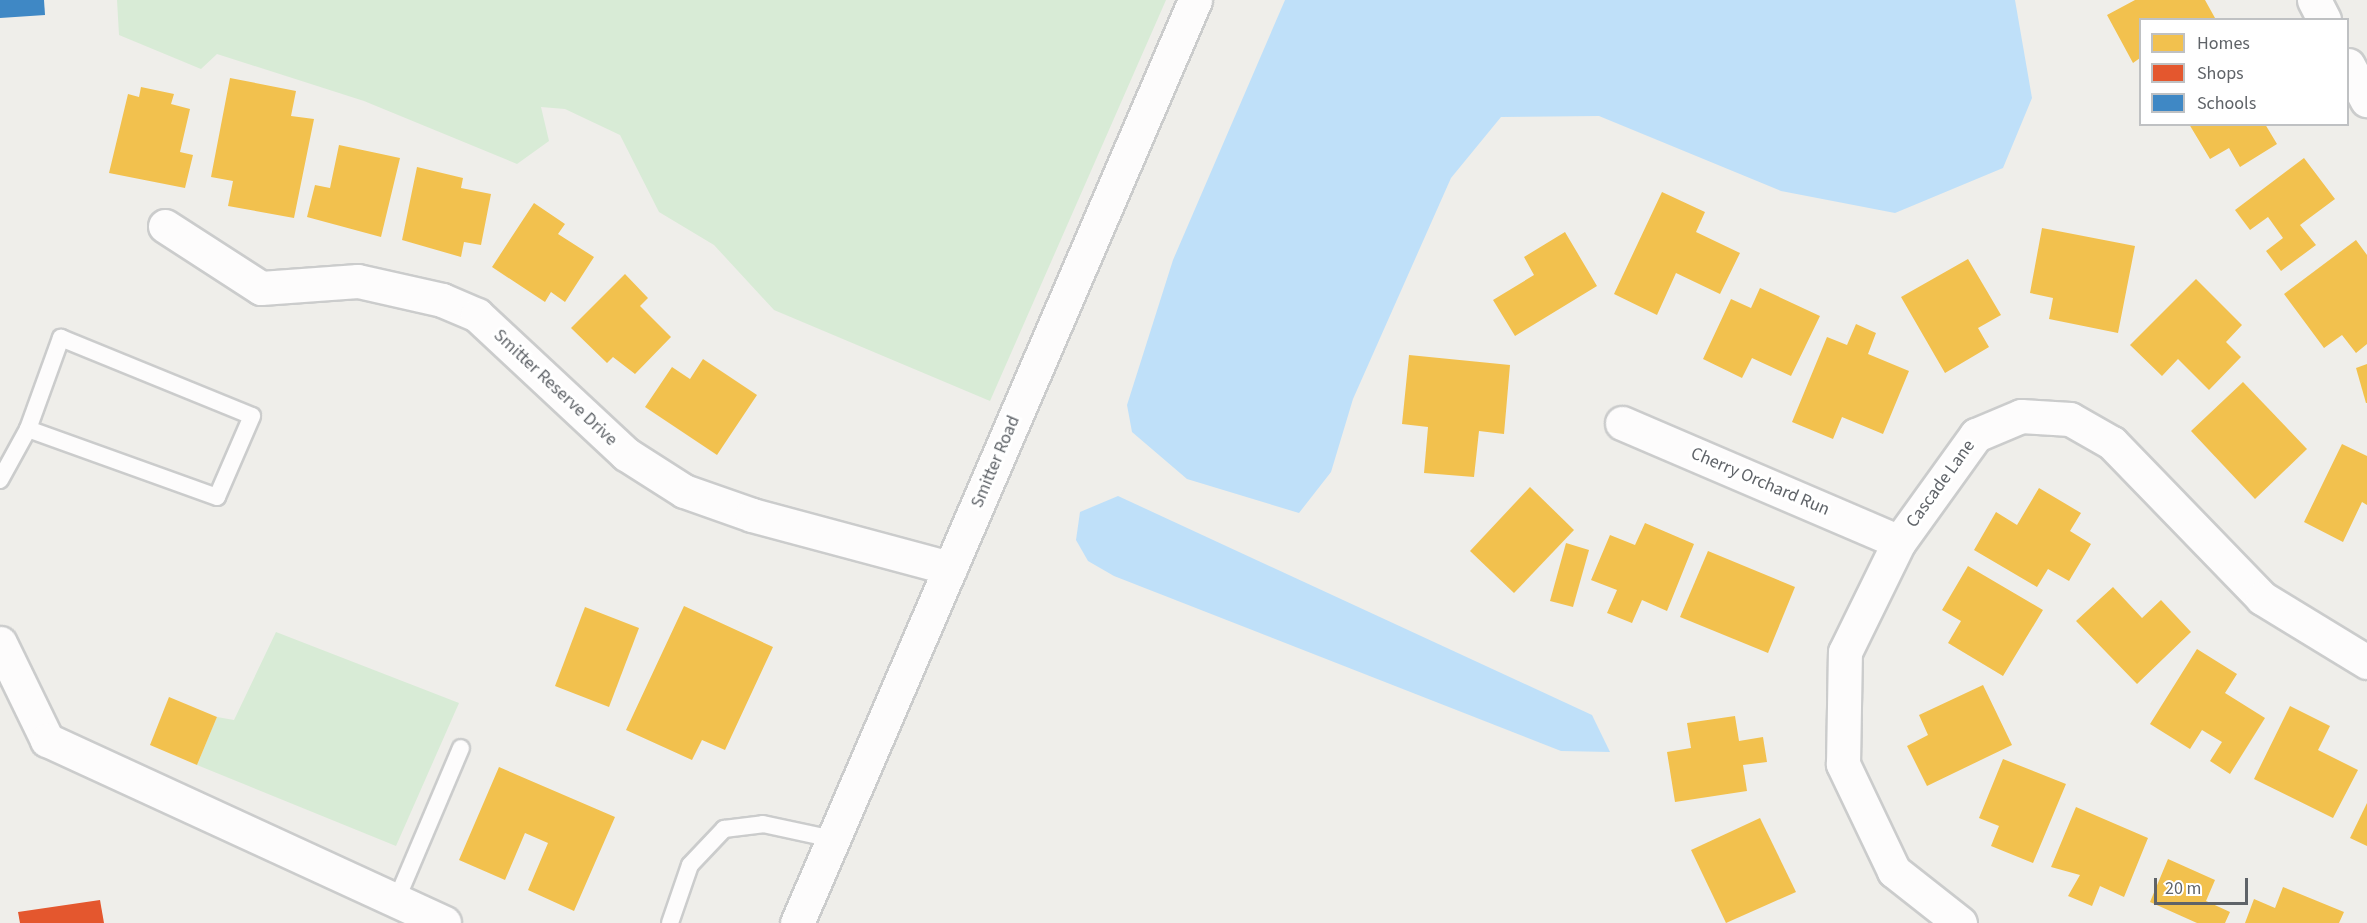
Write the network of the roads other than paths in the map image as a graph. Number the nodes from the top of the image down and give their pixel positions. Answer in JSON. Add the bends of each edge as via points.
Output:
{"nodes":[{"id":1,"x":1195,"y":0,"type":"edge"},
{"id":2,"x":2314,"y":0,"type":"edge"},
{"id":3,"x":2323,"y":18,"type":"edge"},
{"id":4,"x":2349,"y":67,"type":"edge"},
{"id":5,"x":2367,"y":100,"type":"edge"},
{"id":6,"x":165,"y":226,"type":"dead end"},
{"id":7,"x":1622,"y":423,"type":"dead end"},
{"id":8,"x":28,"y":429,"type":"junction"},
{"id":9,"x":0,"y":480,"type":"edge"},
{"id":10,"x":1899,"y":542,"type":"junction"},
{"id":11,"x":950,"y":568,"type":"junction"},
{"id":12,"x":0,"y":643,"type":"edge"},
{"id":13,"x":2367,"y":662,"type":"edge"},
{"id":14,"x":461,"y":748,"type":"dead end"},
{"id":15,"x":833,"y":839,"type":"junction"},
{"id":16,"x":396,"y":901,"type":"junction"},
{"id":17,"x":444,"y":923,"type":"edge"},
{"id":18,"x":670,"y":923,"type":"edge"},
{"id":19,"x":797,"y":923,"type":"edge"},
{"id":20,"x":1960,"y":923,"type":"edge"}],
"edges":[{"from":1,"to":11,"type":"street","name":"Smitter Road"},
{"from":2,"to":3,"type":"street"},
{"from":4,"to":5,"type":"street"},
{"from":6,"to":11,"type":"street","name":"Smitter Reserve Drive","via":[[261,288],[358,281],[442,300],[477,315],[626,454],[684,491],[752,515]]},
{"from":7,"to":10,"type":"street","name":"Cherry Orchard Run"},
{"from":8,"to":8,"type":"lane","via":[[217,497],[252,416],[61,338]]},
{"from":8,"to":9,"type":"lane"},
{"from":10,"to":13,"type":"street","name":"Cascade Lane","via":[[1976,435],[2021,416],[2070,419],[2112,443],[2262,598]]},
{"from":10,"to":20,"type":"street","name":"Cascade Lane","via":[[1845,652],[1843,764],[1894,871]]},
{"from":11,"to":15,"type":"street","name":"Smitter Road"},
{"from":12,"to":16,"type":"street","via":[[47,740]]},
{"from":14,"to":16,"type":"lane"},
{"from":15,"to":18,"type":"lane","via":[[763,824],[724,829],[690,865]]},
{"from":15,"to":19,"type":"street","name":"Smitter Road"},
{"from":16,"to":17,"type":"street"}]}
